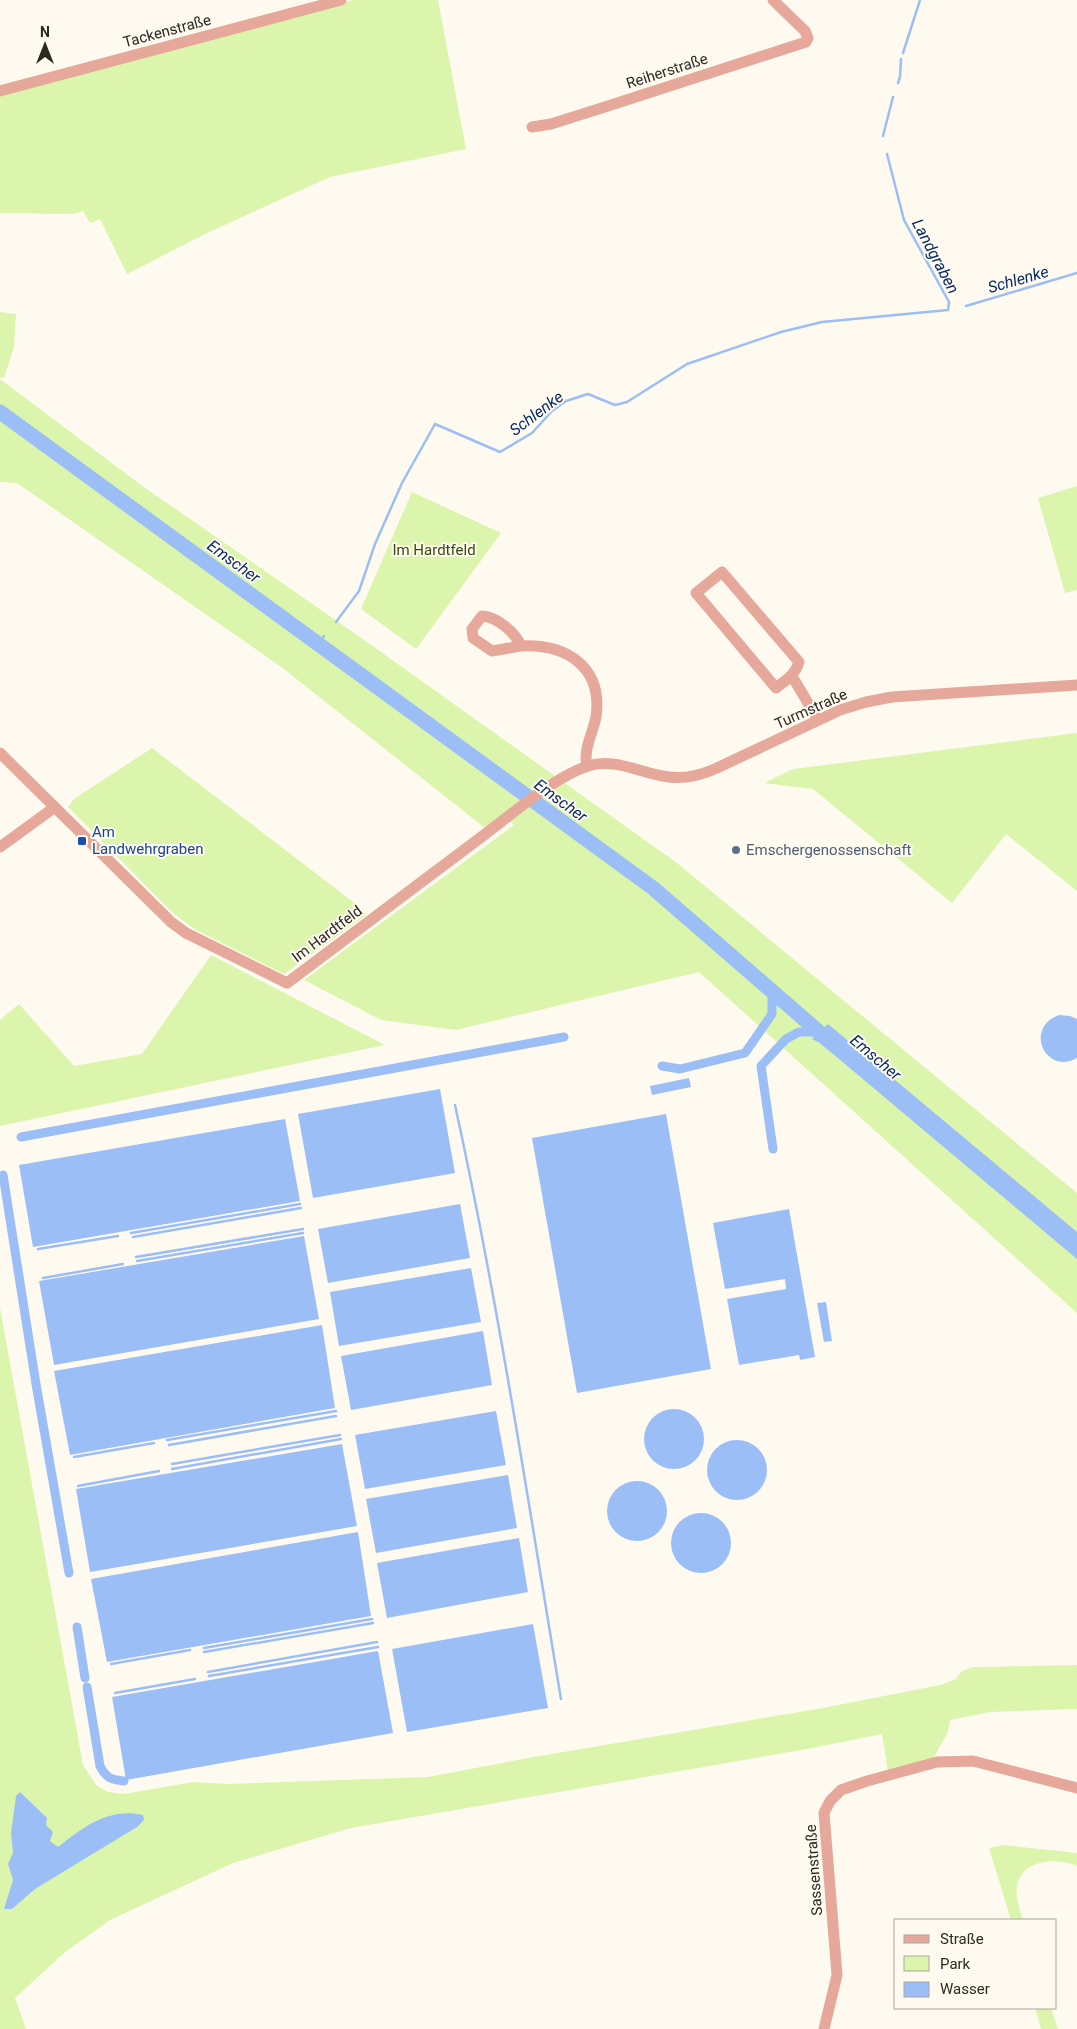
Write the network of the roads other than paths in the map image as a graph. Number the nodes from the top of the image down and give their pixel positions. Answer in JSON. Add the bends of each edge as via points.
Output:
{"nodes":[{"id":1,"x":341,"y":0,"type":"edge"},
{"id":2,"x":773,"y":0,"type":"edge"},
{"id":3,"x":0,"y":91,"type":"edge"},
{"id":4,"x":532,"y":127,"type":"dead end"},
{"id":5,"x":521,"y":646,"type":"dead end"},
{"id":6,"x":792,"y":676,"type":"junction"},
{"id":7,"x":1077,"y":685,"type":"edge"},
{"id":8,"x":818,"y":720,"type":"junction"},
{"id":9,"x":0,"y":753,"type":"edge"},
{"id":10,"x":587,"y":766,"type":"junction"},
{"id":11,"x":55,"y":807,"type":"junction"},
{"id":12,"x":0,"y":848,"type":"edge"},
{"id":13,"x":1077,"y":1788,"type":"edge"},
{"id":14,"x":824,"y":2029,"type":"edge"}],
"edges":[{"from":1,"to":3,"type":"street","name":"Tackenstraße"},
{"from":2,"to":4,"type":"street","name":"Reiherstraße","via":[[801,26],[808,38],[802,45]]},
{"from":5,"to":10,"type":"street","via":[[561,652],[581,664],[592,677],[597,701],[596,718],[585,758]]},
{"from":6,"to":6,"type":"street","via":[[776,688],[696,593],[722,572],[799,662]]},
{"from":6,"to":8,"type":"street"},
{"from":7,"to":8,"type":"street","name":"Turmstraße","via":[[892,697],[840,710]]},
{"from":8,"to":10,"type":"street","name":"Turmstraße","via":[[700,775],[686,778],[668,777],[619,764]]},
{"from":9,"to":11,"type":"street"},
{"from":10,"to":11,"type":"street","name":"Im Hardtfeld","via":[[574,771],[512,814],[287,983],[186,933],[171,922]]},
{"from":11,"to":12,"type":"street"},
{"from":13,"to":14,"type":"street","name":"Sassenstraße","via":[[973,1761],[937,1762],[841,1790],[824,1813],[837,1974]]}]}
